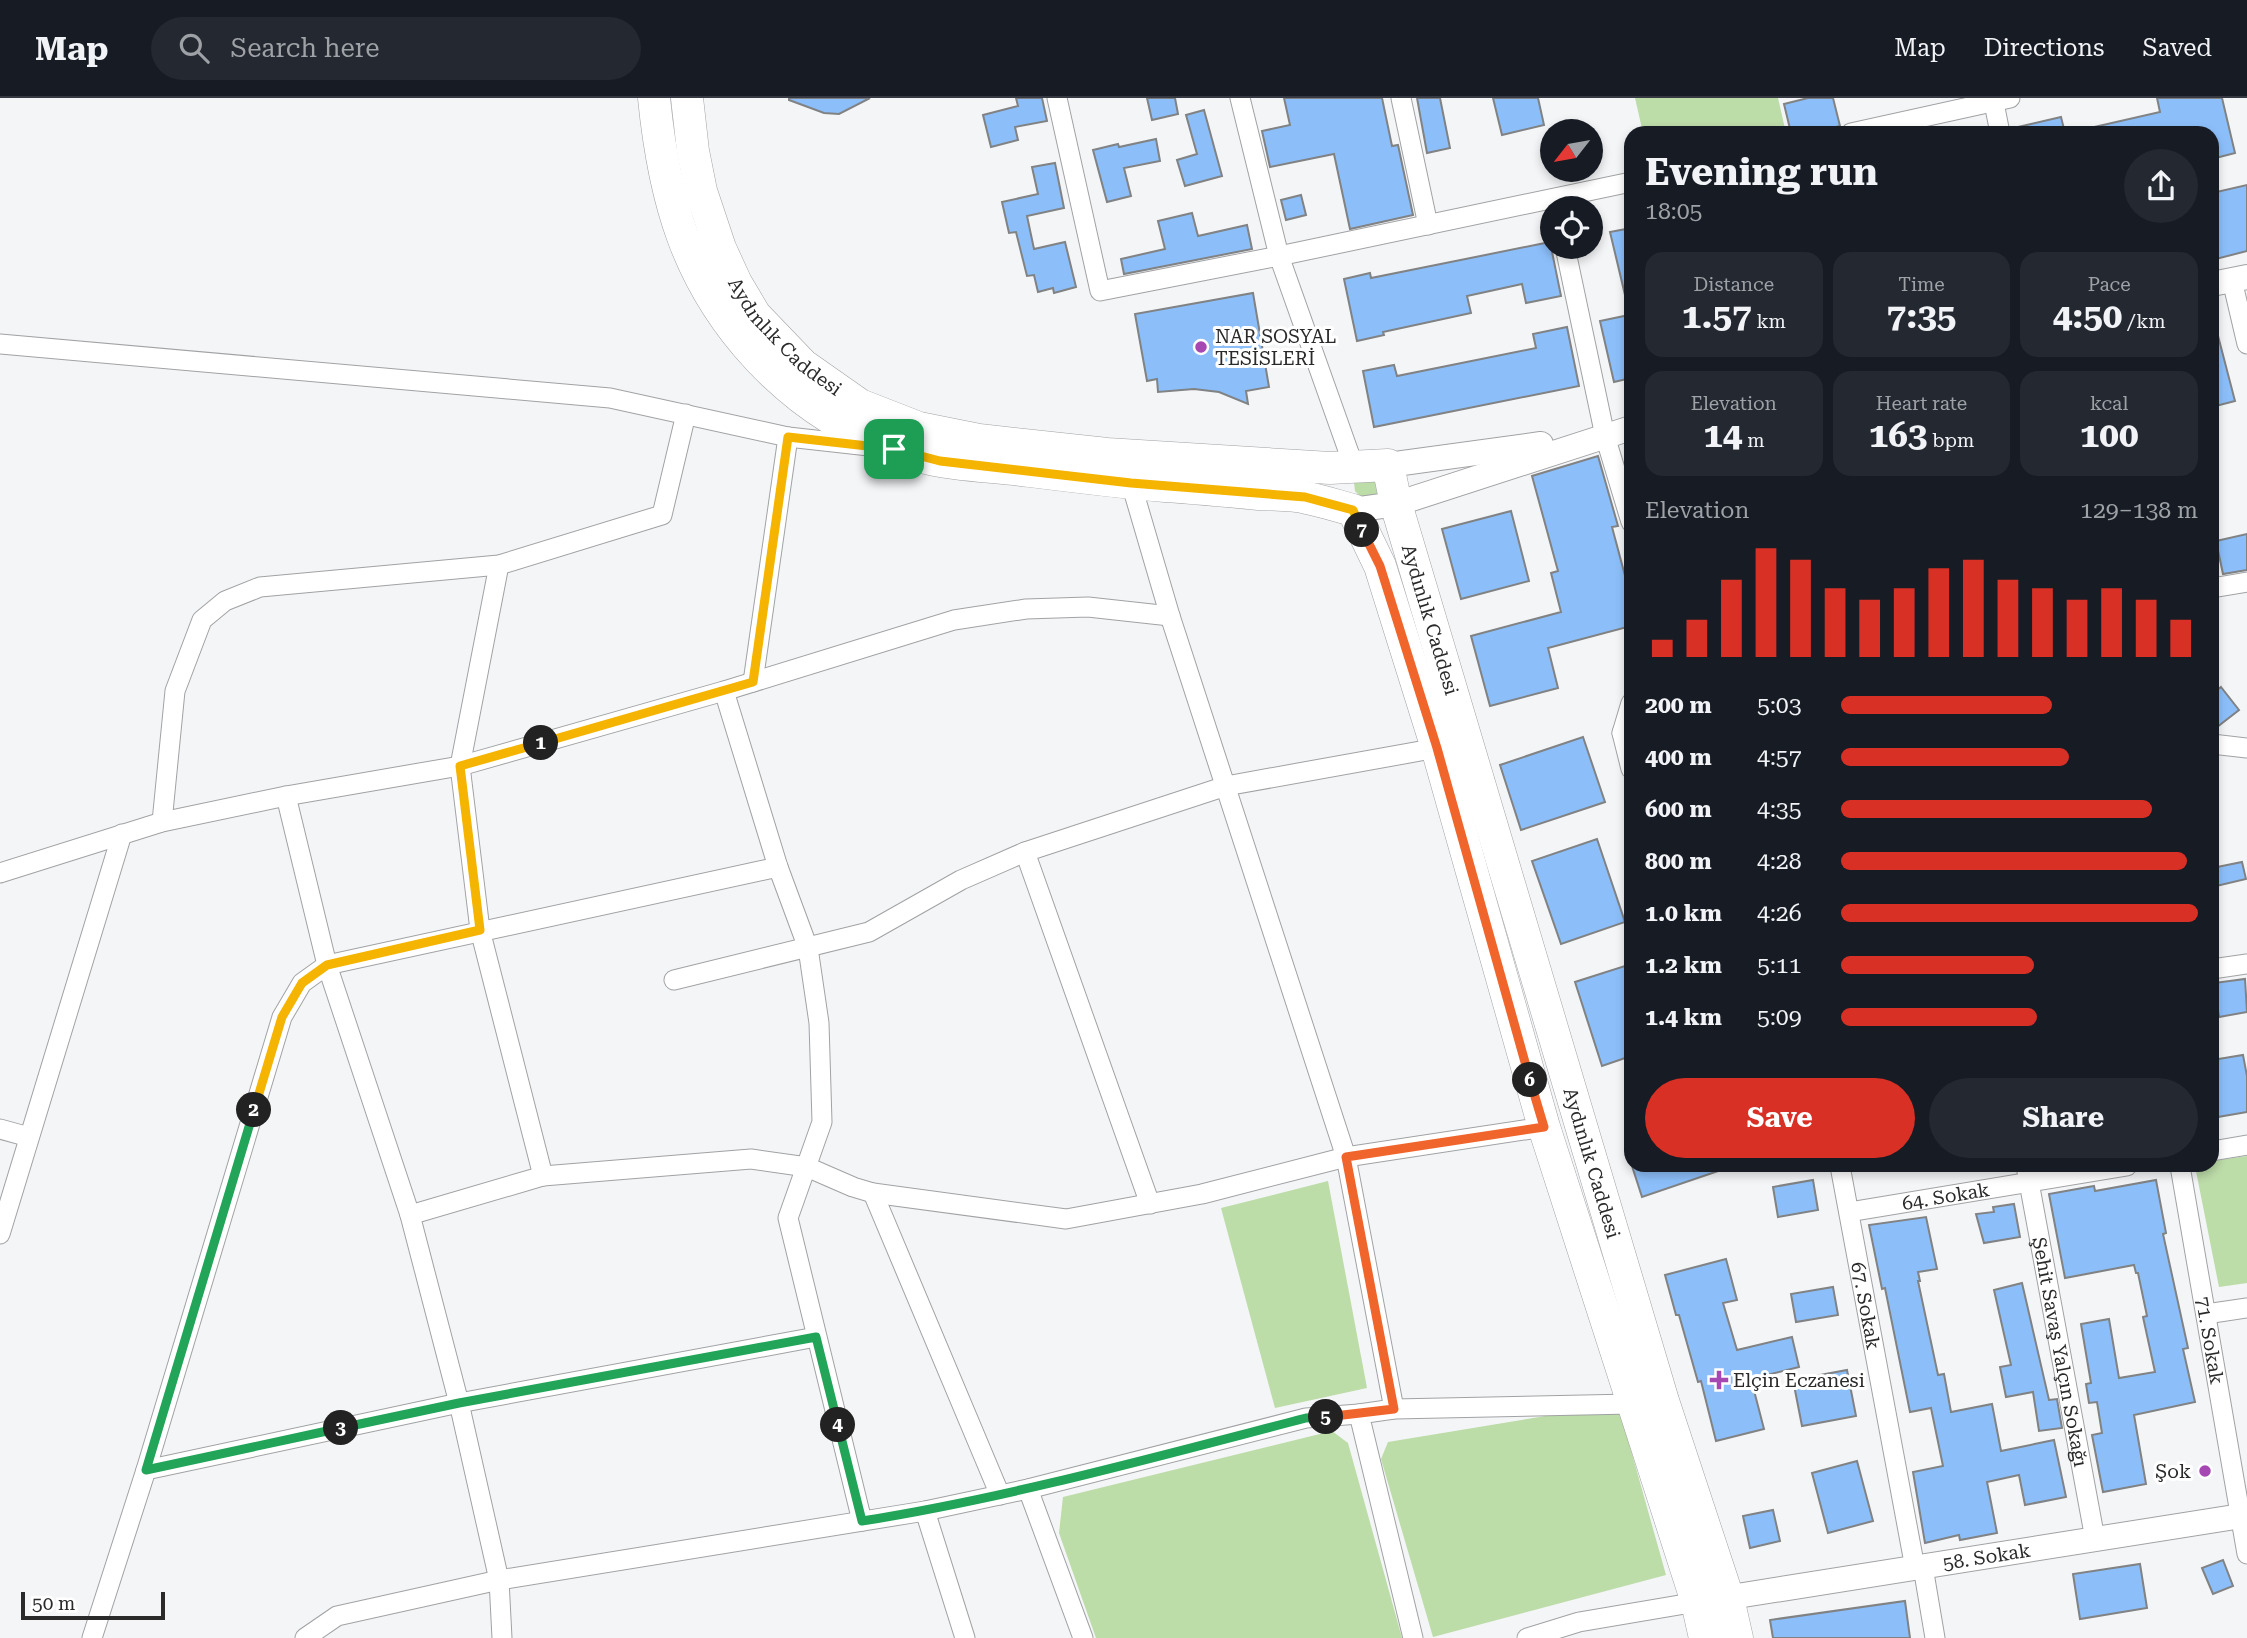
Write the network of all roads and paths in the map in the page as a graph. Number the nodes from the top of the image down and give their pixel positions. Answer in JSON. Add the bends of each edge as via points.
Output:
{"nodes":[{"id":1,"x":654,"y":98,"type":"edge"},
{"id":2,"x":687,"y":98,"type":"edge"},
{"id":3,"x":1057,"y":98,"type":"edge"},
{"id":4,"x":1240,"y":98,"type":"edge"},
{"id":5,"x":1401,"y":98,"type":"edge"},
{"id":6,"x":1999,"y":99,"type":"edge"},
{"id":7,"x":1881,"y":126,"type":"edge"},
{"id":8,"x":2000,"y":126,"type":"edge"},
{"id":9,"x":1624,"y":184,"type":"edge"},
{"id":10,"x":1580,"y":196,"type":"edge"},
{"id":11,"x":1540,"y":206,"type":"edge"},
{"id":12,"x":1428,"y":225,"type":"junction"},
{"id":13,"x":1279,"y":256,"type":"junction"},
{"id":14,"x":1568,"y":259,"type":"edge"},
{"id":15,"x":2230,"y":280,"type":"edge"},
{"id":16,"x":0,"y":344,"type":"edge"},
{"id":17,"x":2247,"y":344,"type":"edge"},
{"id":18,"x":686,"y":414,"type":"junction"},
{"id":19,"x":1624,"y":430,"type":"edge"},
{"id":20,"x":1605,"y":436,"type":"junction"},
{"id":21,"x":788,"y":437,"type":"junction"},
{"id":22,"x":894,"y":449,"type":"junction"},
{"id":23,"x":1388,"y":465,"type":"junction"},
{"id":24,"x":1347,"y":467,"type":"junction"},
{"id":25,"x":1131,"y":483,"type":"junction"},
{"id":26,"x":1624,"y":499,"type":"edge"},
{"id":27,"x":1396,"y":503,"type":"junction"},
{"id":28,"x":1353,"y":510,"type":"junction"},
{"id":29,"x":499,"y":565,"type":"junction"},
{"id":30,"x":2247,"y":582,"type":"edge"},
{"id":31,"x":2219,"y":587,"type":"edge"},
{"id":32,"x":1170,"y":616,"type":"junction"},
{"id":33,"x":753,"y":682,"type":"junction"},
{"id":34,"x":724,"y":691,"type":"junction"},
{"id":35,"x":2219,"y":745,"type":"edge"},
{"id":36,"x":1437,"y":748,"type":"junction"},
{"id":37,"x":2247,"y":748,"type":"edge"},
{"id":38,"x":460,"y":766,"type":"junction"},
{"id":39,"x":1226,"y":786,"type":"junction"},
{"id":40,"x":286,"y":796,"type":"junction"},
{"id":41,"x":162,"y":822,"type":"junction"},
{"id":42,"x":121,"y":834,"type":"junction"},
{"id":43,"x":1025,"y":852,"type":"junction"},
{"id":44,"x":778,"y":867,"type":"junction"},
{"id":45,"x":0,"y":873,"type":"edge"},
{"id":46,"x":480,"y":930,"type":"junction"},
{"id":47,"x":808,"y":948,"type":"junction"},
{"id":48,"x":2247,"y":964,"type":"edge"},
{"id":49,"x":327,"y":965,"type":"junction"},
{"id":50,"x":2219,"y":968,"type":"edge"},
{"id":51,"x":674,"y":980,"type":"dead end"},
{"id":52,"x":1544,"y":1127,"type":"junction"},
{"id":53,"x":0,"y":1129,"type":"edge"},
{"id":54,"x":29,"y":1137,"type":"junction"},
{"id":55,"x":2247,"y":1145,"type":"edge"},
{"id":56,"x":2219,"y":1150,"type":"edge"},
{"id":57,"x":1346,"y":1157,"type":"junction"},
{"id":58,"x":807,"y":1167,"type":"junction"},
{"id":59,"x":1841,"y":1172,"type":"edge"},
{"id":60,"x":2052,"y":1172,"type":"edge"},
{"id":61,"x":2181,"y":1172,"type":"edge"},
{"id":62,"x":2027,"y":1174,"type":"edge"},
{"id":63,"x":543,"y":1176,"type":"junction"},
{"id":64,"x":873,"y":1193,"type":"junction"},
{"id":65,"x":1150,"y":1204,"type":"junction"},
{"id":66,"x":1849,"y":1212,"type":"junction"},
{"id":67,"x":410,"y":1215,"type":"junction"},
{"id":68,"x":0,"y":1234,"type":"edge"},
{"id":69,"x":2247,"y":1308,"type":"edge"},
{"id":70,"x":2206,"y":1314,"type":"junction"},
{"id":71,"x":816,"y":1337,"type":"junction"},
{"id":72,"x":459,"y":1403,"type":"junction"},
{"id":73,"x":1631,"y":1404,"type":"junction"},
{"id":74,"x":1394,"y":1409,"type":"junction"},
{"id":75,"x":1359,"y":1414,"type":"junction"},
{"id":76,"x":146,"y":1470,"type":"junction"},
{"id":77,"x":1028,"y":1489,"type":"junction"},
{"id":78,"x":1000,"y":1495,"type":"junction"},
{"id":79,"x":925,"y":1511,"type":"junction"},
{"id":80,"x":2244,"y":1515,"type":"edge"},
{"id":81,"x":862,"y":1521,"type":"junction"},
{"id":82,"x":2095,"y":1539,"type":"junction"},
{"id":83,"x":2247,"y":1554,"type":"edge"},
{"id":84,"x":1919,"y":1567,"type":"junction"},
{"id":85,"x":499,"y":1580,"type":"junction"},
{"id":86,"x":1728,"y":1598,"type":"junction"},
{"id":87,"x":1697,"y":1602,"type":"junction"},
{"id":88,"x":92,"y":1638,"type":"edge"},
{"id":89,"x":304,"y":1638,"type":"edge"},
{"id":90,"x":502,"y":1638,"type":"edge"},
{"id":91,"x":965,"y":1638,"type":"edge"},
{"id":92,"x":1083,"y":1638,"type":"edge"},
{"id":93,"x":1413,"y":1638,"type":"edge"},
{"id":94,"x":1527,"y":1638,"type":"edge"},
{"id":95,"x":1705,"y":1638,"type":"edge"},
{"id":96,"x":1737,"y":1638,"type":"edge"},
{"id":97,"x":1935,"y":1638,"type":"edge"}],
"edges":[{"from":1,"to":22,"type":"main road","name":"Aydınlık Caddesi","via":[[676,215],[694,266],[718,310],[770,371],[804,401]]},
{"from":2,"to":24,"type":"main road","name":"Aydınlık Caddesi","via":[[701,191],[736,284],[755,315],[803,365],[860,405],[919,428],[979,440],[1107,454]]},
{"from":3,"to":13,"type":"street","via":[[1100,291]]},
{"from":4,"to":13,"type":"street"},
{"from":5,"to":12,"type":"street"},
{"from":6,"to":7,"type":"street"},
{"from":6,"to":8,"type":"street"},
{"from":9,"to":10,"type":"street"},
{"from":11,"to":12,"type":"street"},
{"from":12,"to":13,"type":"street"},
{"from":13,"to":24,"type":"street"},
{"from":14,"to":20,"type":"street"},
{"from":15,"to":17,"type":"street"},
{"from":16,"to":18,"type":"street","via":[[610,398]]},
{"from":18,"to":21,"type":"street"},
{"from":18,"to":29,"type":"street","via":[[662,515]]},
{"from":19,"to":20,"type":"street"},
{"from":20,"to":23,"type":"street"},
{"from":20,"to":26,"type":"street"},
{"from":20,"to":27,"type":"street"},
{"from":21,"to":22,"type":"street"},
{"from":21,"to":33,"type":"street"},
{"from":22,"to":25,"type":"main road","name":"Aydınlık Caddesi","via":[[940,461]]},
{"from":23,"to":24,"type":"main road","name":"Aydınlık Caddesi"},
{"from":23,"to":27,"type":"main road","name":"Aydınlık Caddesi"},
{"from":24,"to":28,"type":"main road"},
{"from":25,"to":28,"type":"main road","name":"Aydınlık Caddesi","via":[[1305,497]]},
{"from":25,"to":32,"type":"street"},
{"from":27,"to":28,"type":"street"},
{"from":27,"to":86,"type":"main road","name":"Aydınlık Caddesi","via":[[1663,1401]]},
{"from":28,"to":36,"type":"main road","name":"Aydınlık Caddesi","via":[[1380,566]]},
{"from":29,"to":38,"type":"street"},
{"from":29,"to":41,"type":"street","via":[[260,587],[225,601],[202,620],[175,691]]},
{"from":30,"to":31,"type":"street"},
{"from":32,"to":33,"type":"street","via":[[1088,607],[1026,608],[954,620]]},
{"from":32,"to":39,"type":"street"},
{"from":33,"to":34,"type":"street"},
{"from":34,"to":38,"type":"street"},
{"from":34,"to":44,"type":"street"},
{"from":35,"to":37,"type":"street"},
{"from":36,"to":39,"type":"street"},
{"from":36,"to":52,"type":"main road","name":"Aydınlık Caddesi"},
{"from":38,"to":40,"type":"street"},
{"from":38,"to":46,"type":"street"},
{"from":39,"to":43,"type":"street"},
{"from":39,"to":57,"type":"street"},
{"from":40,"to":41,"type":"street"},
{"from":40,"to":49,"type":"street"},
{"from":41,"to":42,"type":"street"},
{"from":42,"to":45,"type":"street"},
{"from":42,"to":54,"type":"street"},
{"from":43,"to":47,"type":"street","via":[[961,880],[869,932]]},
{"from":43,"to":65,"type":"street"},
{"from":44,"to":46,"type":"street"},
{"from":44,"to":47,"type":"street"},
{"from":46,"to":49,"type":"street"},
{"from":46,"to":63,"type":"street"},
{"from":47,"to":51,"type":"street"},
{"from":47,"to":58,"type":"street","via":[[819,1023],[822,1122]]},
{"from":48,"to":50,"type":"street"},
{"from":49,"to":67,"type":"street"},
{"from":49,"to":76,"type":"street","via":[[302,983],[282,1017]]},
{"from":52,"to":57,"type":"street"},
{"from":52,"to":73,"type":"main road","name":"Aydınlık Caddesi"},
{"from":53,"to":54,"type":"street"},
{"from":54,"to":68,"type":"street"},
{"from":55,"to":56,"type":"street"},
{"from":57,"to":65,"type":"street"},
{"from":57,"to":74,"type":"street"},
{"from":58,"to":63,"type":"street","via":[[751,1159]]},
{"from":58,"to":64,"type":"street"},
{"from":58,"to":71,"type":"street","via":[[788,1219]]},
{"from":59,"to":66,"type":"street","name":"67. Sokak"},
{"from":60,"to":62,"type":"street","name":"64. Sokak"},
{"from":61,"to":70,"type":"street","name":"71. Sokak"},
{"from":62,"to":66,"type":"street","name":"64. Sokak"},
{"from":62,"to":82,"type":"street","name":"Şehit Savaş Yalçın Sokağı"},
{"from":63,"to":67,"type":"street"},
{"from":64,"to":65,"type":"street","via":[[1066,1219]]},
{"from":64,"to":78,"type":"street"},
{"from":66,"to":84,"type":"street","name":"67. Sokak"},
{"from":67,"to":72,"type":"street"},
{"from":69,"to":70,"type":"street"},
{"from":70,"to":80,"type":"street","name":"71. Sokak"},
{"from":71,"to":72,"type":"street"},
{"from":71,"to":81,"type":"street"},
{"from":72,"to":76,"type":"street"},
{"from":72,"to":85,"type":"street"},
{"from":73,"to":74,"type":"street"},
{"from":73,"to":87,"type":"main road","name":"Aydınlık Caddesi"},
{"from":74,"to":75,"type":"street"},
{"from":75,"to":77,"type":"street","via":[[1306,1418]]},
{"from":75,"to":93,"type":"street"},
{"from":76,"to":88,"type":"street"},
{"from":77,"to":78,"type":"street"},
{"from":77,"to":92,"type":"street"},
{"from":78,"to":79,"type":"street"},
{"from":79,"to":81,"type":"street"},
{"from":79,"to":91,"type":"street"},
{"from":80,"to":82,"type":"street","name":"58. Sokak"},
{"from":80,"to":83,"type":"street","name":"71. Sokak"},
{"from":81,"to":85,"type":"street"},
{"from":82,"to":84,"type":"street","name":"58. Sokak"},
{"from":84,"to":86,"type":"street","name":"58. Sokak"},
{"from":84,"to":97,"type":"street","name":"67. Sokak"},
{"from":85,"to":89,"type":"street","via":[[337,1616]]},
{"from":85,"to":90,"type":"street"},
{"from":86,"to":87,"type":"street","name":"58. Sokak"},
{"from":86,"to":96,"type":"main road","name":"Aydınlık Caddesi"},
{"from":87,"to":94,"type":"street","via":[[1579,1622]]},
{"from":87,"to":95,"type":"main road","name":"Aydınlık Caddesi"}]}
